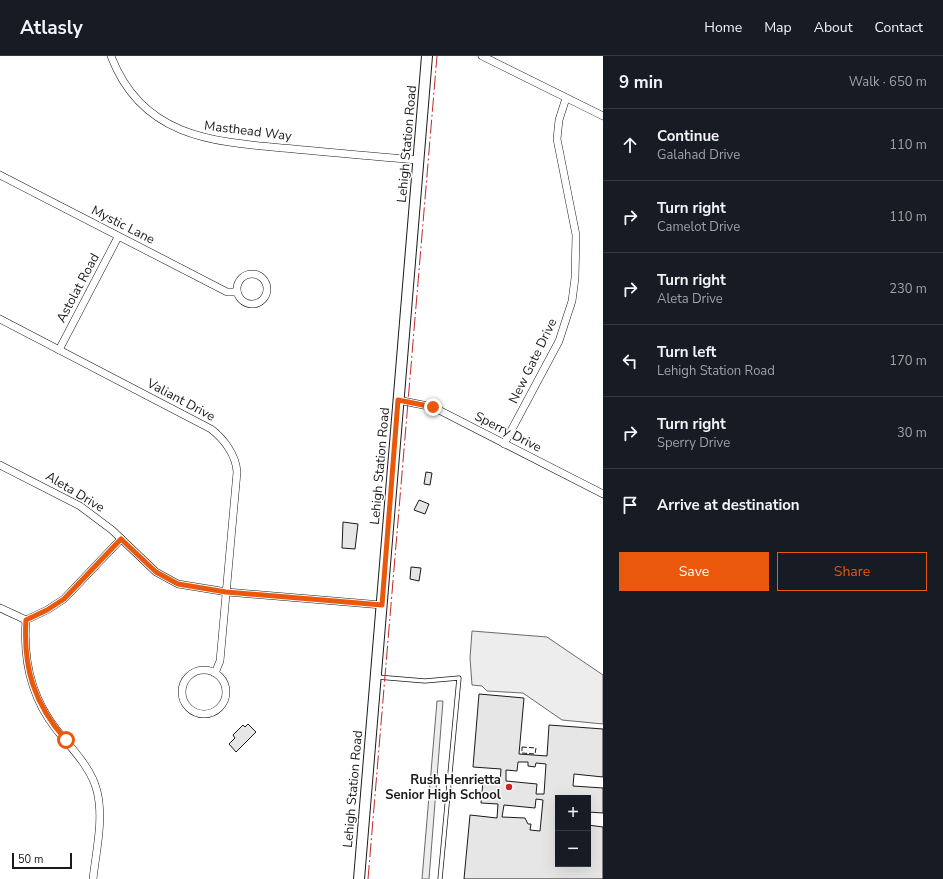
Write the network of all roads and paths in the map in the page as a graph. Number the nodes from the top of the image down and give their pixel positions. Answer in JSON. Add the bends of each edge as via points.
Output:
{"nodes":[{"id":1,"x":111,"y":56,"type":"edge"},
{"id":2,"x":427,"y":56,"type":"edge"},
{"id":3,"x":482,"y":56,"type":"edge"},
{"id":4,"x":566,"y":98,"type":"junction"},
{"id":5,"x":603,"y":116,"type":"edge"},
{"id":6,"x":418,"y":160,"type":"junction"},
{"id":7,"x":0,"y":175,"type":"edge"},
{"id":8,"x":118,"y":237,"type":"junction"},
{"id":9,"x":237,"y":292,"type":"junction"},
{"id":10,"x":0,"y":319,"type":"edge"},
{"id":11,"x":59,"y":350,"type":"junction"},
{"id":12,"x":398,"y":400,"type":"junction"},
{"id":13,"x":504,"y":444,"type":"junction"},
{"id":14,"x":0,"y":465,"type":"edge"},
{"id":15,"x":603,"y":494,"type":"edge"},
{"id":16,"x":121,"y":539,"type":"junction"},
{"id":17,"x":226,"y":592,"type":"junction"},
{"id":18,"x":382,"y":605,"type":"junction"},
{"id":19,"x":0,"y":608,"type":"edge"},
{"id":20,"x":26,"y":620,"type":"junction"},
{"id":21,"x":215,"y":673,"type":"junction"},
{"id":22,"x":376,"y":677,"type":"junction"},
{"id":23,"x":93,"y":879,"type":"edge"},
{"id":24,"x":359,"y":879,"type":"edge"},
{"id":25,"x":440,"y":879,"type":"edge"}],
"edges":[{"from":1,"to":6,"type":"street","name":"Masthead Way","via":[[123,83],[134,98],[162,122],[196,137],[259,146]]},
{"from":2,"to":6,"type":"main road","name":"Lehigh Station Road"},
{"from":3,"to":4,"type":"street"},
{"from":4,"to":5,"type":"street"},
{"from":4,"to":13,"type":"street","name":"New Gate Drive","via":[[557,139],[576,235],[572,302],[559,342]]},
{"from":6,"to":12,"type":"main road","name":"Lehigh Station Road"},
{"from":7,"to":8,"type":"street","name":"Mystic Lane"},
{"from":8,"to":9,"type":"street","name":"Mystic Lane","via":[[227,292]]},
{"from":8,"to":11,"type":"street","name":"Astolat Road"},
{"from":9,"to":9,"type":"street","name":"Mystic Lane","via":[[238,281],[246,274],[257,274],[267,285],[266,295],[255,304],[245,303]]},
{"from":10,"to":11,"type":"street","name":"Valiant Drive"},
{"from":11,"to":17,"type":"street","name":"Valiant Drive","via":[[211,429],[226,444],[237,472]]},
{"from":12,"to":13,"type":"street","name":"Sperry Drive","via":[[433,407]]},
{"from":12,"to":18,"type":"main road","name":"Lehigh Station Road"},
{"from":13,"to":15,"type":"street","name":"Sperry Drive"},
{"from":14,"to":16,"type":"street","name":"Aleta Drive","via":[[80,506]]},
{"from":16,"to":17,"type":"street","name":"Aleta Drive","via":[[156,572],[168,579],[190,587]]},
{"from":16,"to":20,"type":"street","via":[[64,599]]},
{"from":17,"to":18,"type":"street","name":"Aleta Drive"},
{"from":17,"to":21,"type":"street","name":"Valiant Drive","via":[[220,661]]},
{"from":18,"to":22,"type":"main road","name":"Lehigh Station Road"},
{"from":19,"to":20,"type":"street"},
{"from":20,"to":23,"type":"street","via":[[26,658],[37,697],[45,713],[88,770],[97,790],[99,816]]},
{"from":21,"to":21,"type":"street","via":[[195,672],[184,682],[185,703],[196,712],[210,713],[222,705],[226,691],[221,678]]},
{"from":22,"to":24,"type":"main road","name":"Lehigh Station Road"},
{"from":22,"to":25,"type":"lane","via":[[425,681],[459,678]]}]}
